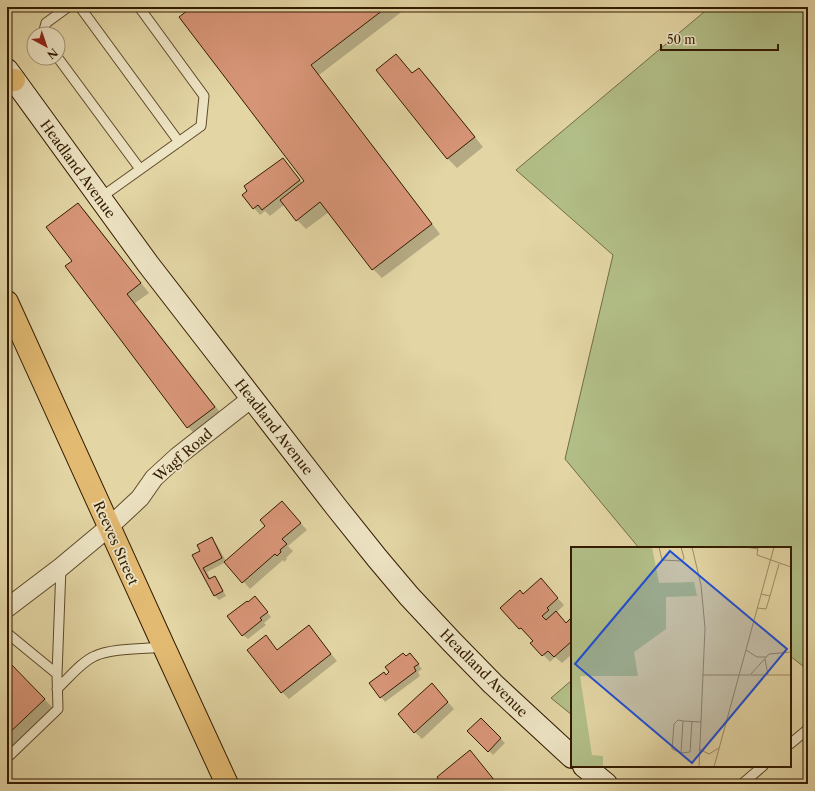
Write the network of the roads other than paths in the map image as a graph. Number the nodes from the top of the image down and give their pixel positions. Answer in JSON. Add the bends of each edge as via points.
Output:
{"nodes":[{"id":1,"x":68,"y":7,"type":"edge"},
{"id":2,"x":80,"y":7,"type":"edge"},
{"id":3,"x":139,"y":7,"type":"edge"},
{"id":4,"x":45,"y":26,"type":"edge"},
{"id":5,"x":64,"y":66,"type":"edge"},
{"id":6,"x":9,"y":77,"type":"edge"},
{"id":7,"x":179,"y":142,"type":"junction"},
{"id":8,"x":140,"y":169,"type":"junction"},
{"id":9,"x":100,"y":198,"type":"junction"},
{"id":10,"x":7,"y":302,"type":"edge"},
{"id":11,"x":252,"y":398,"type":"junction"},
{"id":12,"x":109,"y":527,"type":"junction"},
{"id":13,"x":61,"y":567,"type":"junction"},
{"id":14,"x":7,"y":608,"type":"edge"},
{"id":15,"x":7,"y":633,"type":"edge"},
{"id":16,"x":164,"y":647,"type":"junction"},
{"id":17,"x":57,"y":674,"type":"junction"},
{"id":18,"x":57,"y":689,"type":"junction"},
{"id":19,"x":808,"y":729,"type":"edge"},
{"id":20,"x":791,"y":743,"type":"edge"},
{"id":21,"x":571,"y":756,"type":"edge"},
{"id":22,"x":7,"y":758,"type":"edge"},
{"id":23,"x":585,"y":767,"type":"edge"},
{"id":24,"x":762,"y":767,"type":"edge"},
{"id":25,"x":227,"y":784,"type":"edge"},
{"id":26,"x":606,"y":784,"type":"edge"},
{"id":27,"x":742,"y":784,"type":"edge"}],
"edges":[{"from":1,"to":4,"type":"lane"},
{"from":2,"to":7,"type":"lane"},
{"from":3,"to":7,"type":"lane","via":[[204,96],[201,126]]},
{"from":5,"to":8,"type":"lane"},
{"from":6,"to":9,"type":"main road","name":"Headland Avenue"},
{"from":7,"to":8,"type":"lane"},
{"from":8,"to":9,"type":"lane"},
{"from":9,"to":11,"type":"main road","name":"Headland Avenue"},
{"from":10,"to":12,"type":"main road","name":"Reeves Street"},
{"from":11,"to":12,"type":"street","name":"Wagf Road","via":[[178,456],[154,478],[140,498]]},
{"from":11,"to":21,"type":"main road","name":"Headland Avenue","via":[[409,596],[493,684]]},
{"from":12,"to":13,"type":"street","name":"Wagf Road"},
{"from":12,"to":16,"type":"main road","name":"Reeves Street"},
{"from":13,"to":14,"type":"street","name":"Wagf Road"},
{"from":13,"to":17,"type":"lane"},
{"from":15,"to":17,"type":"lane"},
{"from":16,"to":18,"type":"lane","via":[[113,651],[95,656]]},
{"from":16,"to":25,"type":"main road","name":"Reeves Street"},
{"from":17,"to":18,"type":"lane"},
{"from":18,"to":22,"type":"lane","via":[[58,709]]},
{"from":19,"to":20,"type":"lane"},
{"from":23,"to":26,"type":"main road"},
{"from":24,"to":27,"type":"lane"}]}
